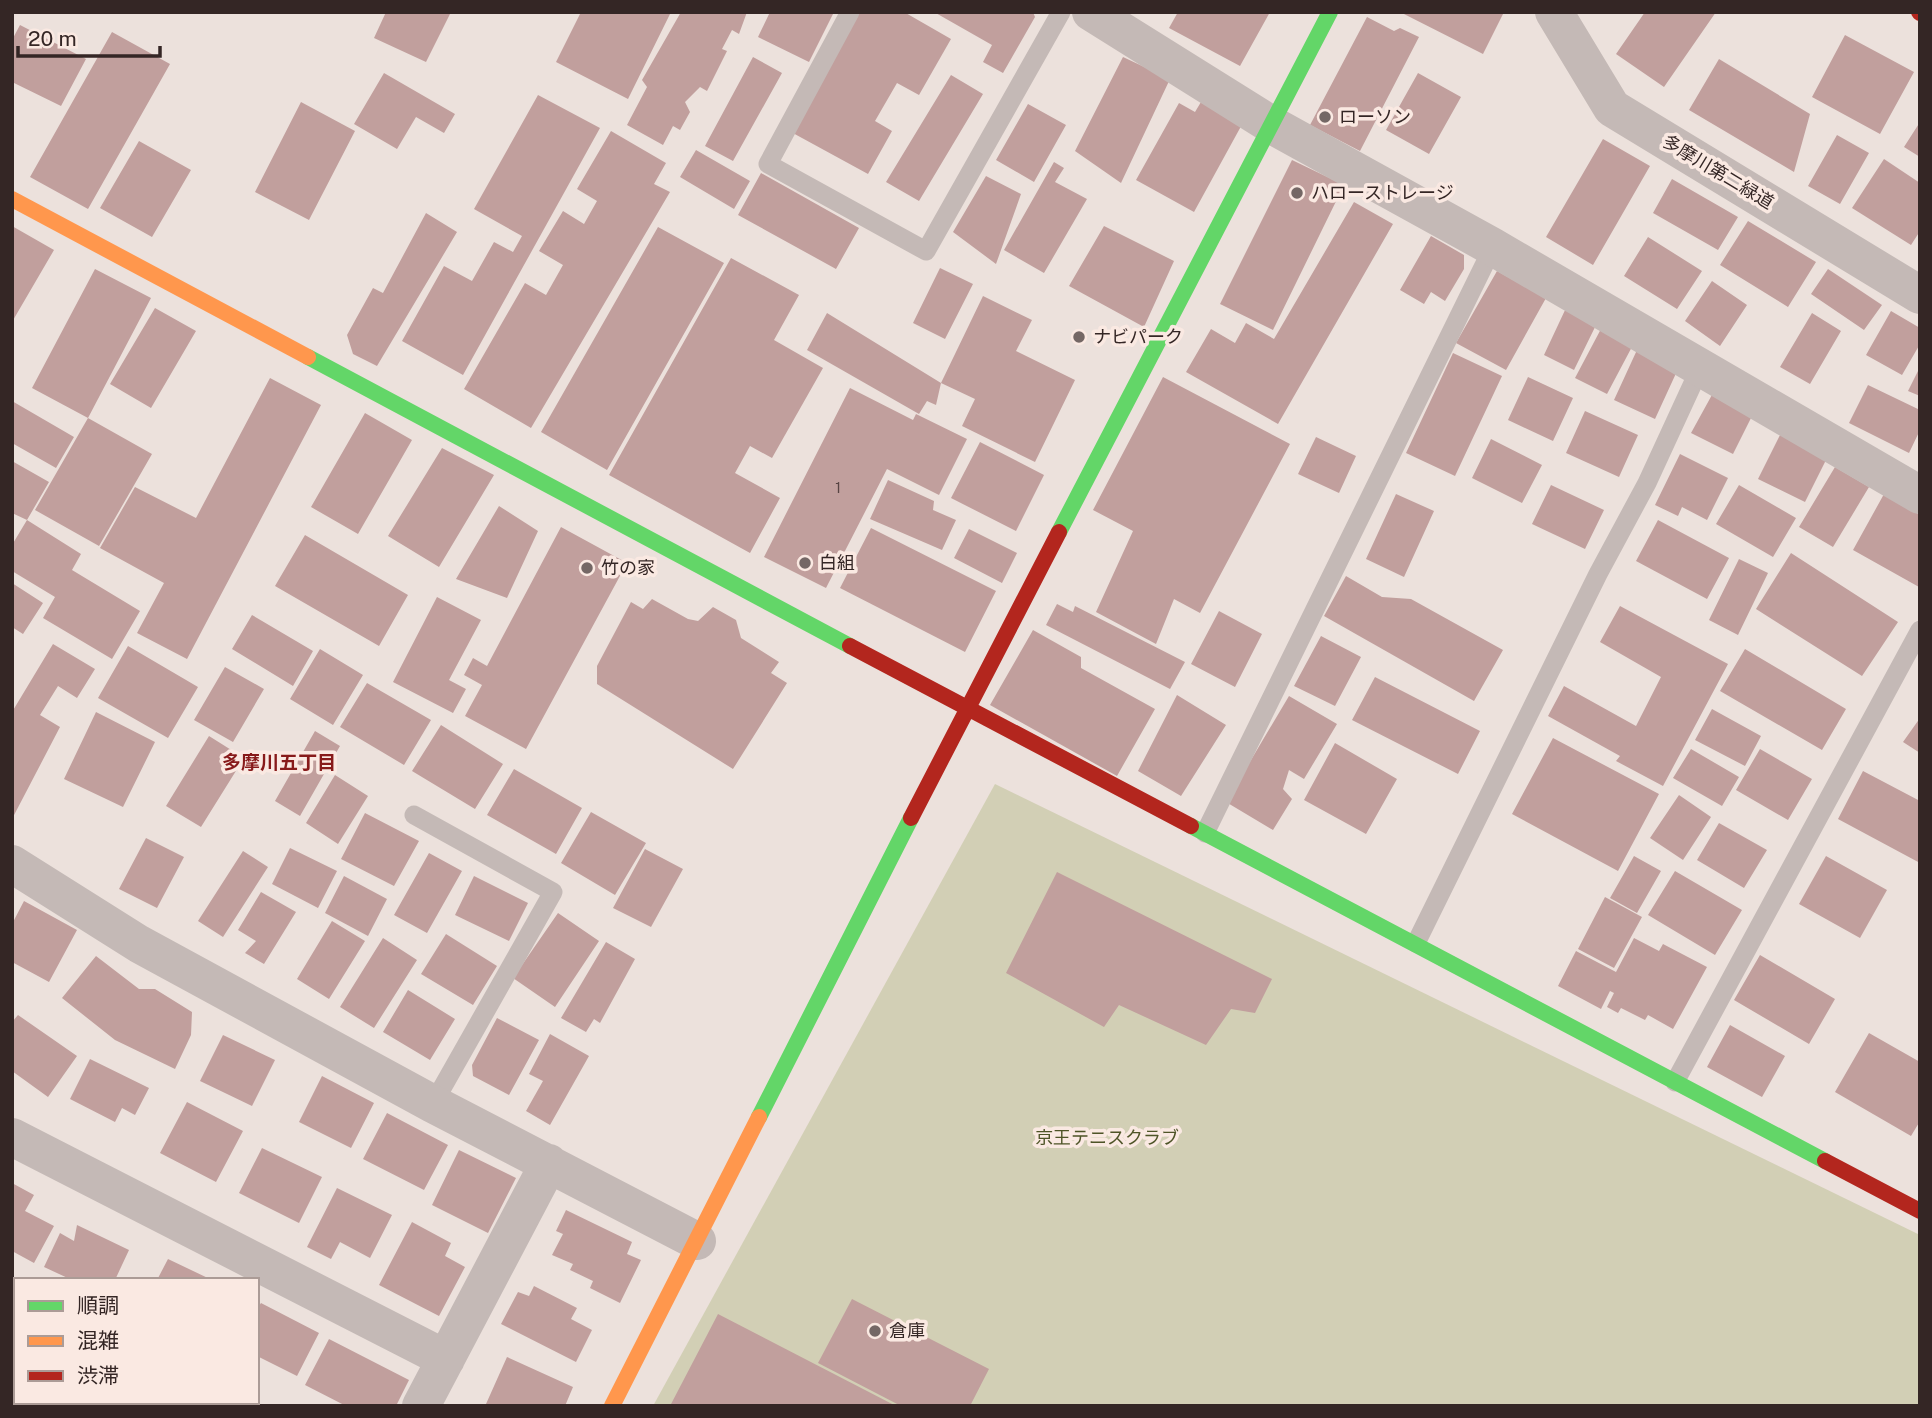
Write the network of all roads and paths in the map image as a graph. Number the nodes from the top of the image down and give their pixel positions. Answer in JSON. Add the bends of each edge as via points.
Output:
{"nodes":[{"id":1,"x":850,"y":12,"type":"edge"},
{"id":2,"x":1061,"y":12,"type":"edge"},
{"id":3,"x":1091,"y":12,"type":"edge"},
{"id":4,"x":1330,"y":12,"type":"edge"},
{"id":5,"x":1554,"y":12,"type":"edge"},
{"id":6,"x":1270,"y":124,"type":"junction"},
{"id":7,"x":12,"y":199,"type":"edge"},
{"id":8,"x":1493,"y":247,"type":"junction"},
{"id":9,"x":1920,"y":295,"type":"edge"},
{"id":10,"x":1700,"y":368,"type":"junction"},
{"id":11,"x":1920,"y":495,"type":"edge"},
{"id":12,"x":1920,"y":629,"type":"edge"},
{"id":13,"x":967,"y":708,"type":"junction"},
{"id":14,"x":414,"y":815,"type":"dead end"},
{"id":15,"x":1205,"y":833,"type":"junction"},
{"id":16,"x":12,"y":864,"type":"edge"},
{"id":17,"x":1416,"y":943,"type":"junction"},
{"id":18,"x":1675,"y":1082,"type":"junction"},
{"id":19,"x":433,"y":1104,"type":"junction"},
{"id":20,"x":12,"y":1137,"type":"edge"},
{"id":21,"x":549,"y":1163,"type":"junction"},
{"id":22,"x":1920,"y":1210,"type":"edge"},
{"id":23,"x":698,"y":1241,"type":"junction"},
{"id":24,"x":446,"y":1359,"type":"junction"},
{"id":25,"x":421,"y":1406,"type":"edge"},
{"id":26,"x":612,"y":1406,"type":"edge"}],
"edges":[{"from":1,"to":2,"type":"lane","via":[[768,164],[926,251]]},
{"from":3,"to":6,"type":"street"},
{"from":4,"to":6,"type":"street"},
{"from":5,"to":9,"type":"street","name":"多摩川第二緑道","via":[[1612,108]]},
{"from":6,"to":8,"type":"street"},
{"from":6,"to":13,"type":"street"},
{"from":7,"to":13,"type":"street"},
{"from":8,"to":10,"type":"street"},
{"from":8,"to":15,"type":"lane"},
{"from":10,"to":11,"type":"street"},
{"from":10,"to":17,"type":"lane"},
{"from":12,"to":18,"type":"lane"},
{"from":13,"to":15,"type":"street"},
{"from":13,"to":23,"type":"street"},
{"from":14,"to":19,"type":"lane","via":[[553,892]]},
{"from":15,"to":17,"type":"street"},
{"from":16,"to":19,"type":"street","via":[[139,944]]},
{"from":17,"to":18,"type":"street"},
{"from":18,"to":22,"type":"street"},
{"from":19,"to":21,"type":"street"},
{"from":20,"to":24,"type":"street"},
{"from":21,"to":23,"type":"street"},
{"from":21,"to":24,"type":"street"},
{"from":23,"to":26,"type":"street"},
{"from":24,"to":25,"type":"street"}]}
